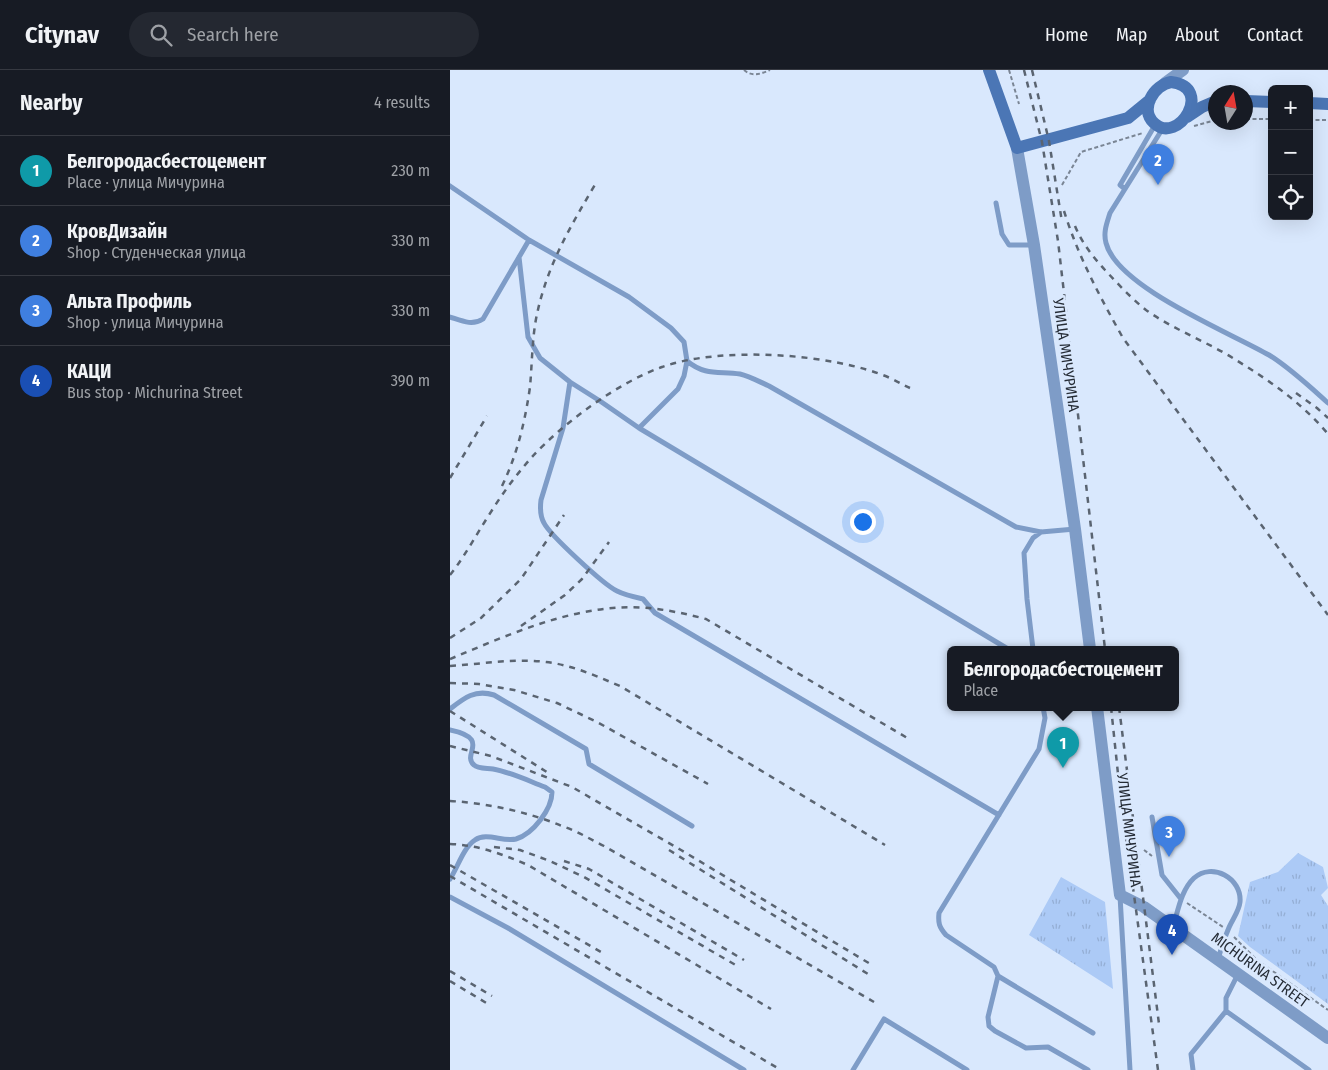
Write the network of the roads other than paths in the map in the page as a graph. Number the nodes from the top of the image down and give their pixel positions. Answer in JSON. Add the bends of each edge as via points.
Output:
{"nodes":[{"id":1,"x":989,"y":70,"type":"edge"},
{"id":2,"x":1183,"y":70,"type":"edge"},
{"id":3,"x":1190,"y":70,"type":"edge"},
{"id":4,"x":1165,"y":83,"type":"junction"},
{"id":5,"x":1188,"y":90,"type":"junction"},
{"id":6,"x":1208,"y":97,"type":"edge"},
{"id":7,"x":1150,"y":100,"type":"junction"},
{"id":8,"x":1253,"y":101,"type":"edge"},
{"id":9,"x":1268,"y":102,"type":"edge"},
{"id":10,"x":1313,"y":103,"type":"edge"},
{"id":11,"x":1208,"y":104,"type":"edge"},
{"id":12,"x":1328,"y":104,"type":"edge"},
{"id":13,"x":1128,"y":118,"type":"junction"},
{"id":14,"x":1186,"y":123,"type":"junction"},
{"id":15,"x":1156,"y":126,"type":"junction"},
{"id":16,"x":1017,"y":148,"type":"junction"},
{"id":17,"x":450,"y":186,"type":"edge"},
{"id":18,"x":1125,"y":189,"type":"junction"},
{"id":19,"x":996,"y":203,"type":"dead end"},
{"id":20,"x":529,"y":240,"type":"junction"},
{"id":21,"x":1034,"y":245,"type":"junction"},
{"id":22,"x":519,"y":258,"type":"junction"},
{"id":23,"x":450,"y":317,"type":"edge"},
{"id":24,"x":687,"y":361,"type":"junction"},
{"id":25,"x":570,"y":382,"type":"junction"},
{"id":26,"x":1328,"y":403,"type":"edge"},
{"id":27,"x":639,"y":428,"type":"junction"},
{"id":28,"x":1075,"y":529,"type":"junction"},
{"id":29,"x":1041,"y":532,"type":"junction"},
{"id":30,"x":1003,"y":646,"type":"edge"},
{"id":31,"x":1033,"y":646,"type":"edge"},
{"id":32,"x":1090,"y":646,"type":"edge"},
{"id":33,"x":450,"y":709,"type":"edge"},
{"id":34,"x":1044,"y":711,"type":"edge"},
{"id":35,"x":1097,"y":711,"type":"edge"},
{"id":36,"x":450,"y":730,"type":"edge"},
{"id":37,"x":999,"y":815,"type":"junction"},
{"id":38,"x":1152,"y":817,"type":"dead end"},
{"id":39,"x":692,"y":826,"type":"dead end"},
{"id":40,"x":450,"y":879,"type":"edge"},
{"id":41,"x":1120,"y":895,"type":"junction"},
{"id":42,"x":450,"y":897,"type":"edge"},
{"id":43,"x":1182,"y":899,"type":"junction"},
{"id":44,"x":1173,"y":927,"type":"junction"},
{"id":45,"x":1218,"y":960,"type":"junction"},
{"id":46,"x":1238,"y":974,"type":"junction"},
{"id":47,"x":998,"y":976,"type":"junction"},
{"id":48,"x":1226,"y":1011,"type":"junction"},
{"id":49,"x":1093,"y":1033,"type":"dead end"},
{"id":50,"x":1328,"y":1038,"type":"edge"},
{"id":51,"x":744,"y":1070,"type":"edge"},
{"id":52,"x":853,"y":1070,"type":"edge"},
{"id":53,"x":967,"y":1070,"type":"edge"},
{"id":54,"x":1088,"y":1070,"type":"edge"},
{"id":55,"x":1130,"y":1070,"type":"edge"},
{"id":56,"x":1193,"y":1070,"type":"edge"},
{"id":57,"x":1309,"y":1070,"type":"edge"}],
"edges":[{"from":1,"to":16,"type":"main road","name":"УЛИЦА МИЧУРИНА"},
{"from":2,"to":4,"type":"street"},
{"from":3,"to":5,"type":"street"},
{"from":4,"to":5,"type":"main road","via":[[1176,82]]},
{"from":4,"to":7,"type":"main road"},
{"from":5,"to":6,"type":"main road"},
{"from":5,"to":14,"type":"main road","via":[[1192,102]]},
{"from":7,"to":13,"type":"main road"},
{"from":7,"to":15,"type":"main road","via":[[1148,112]]},
{"from":8,"to":9,"type":"main road"},
{"from":10,"to":12,"type":"main road"},
{"from":11,"to":14,"type":"main road"},
{"from":13,"to":15,"type":"main road"},
{"from":13,"to":16,"type":"main road"},
{"from":14,"to":15,"type":"main road","via":[[1174,127]]},
{"from":15,"to":18,"type":"lane"},
{"from":15,"to":18,"type":"lane","via":[[1120,185]]},
{"from":16,"to":21,"type":"street","name":"УЛИЦА МИЧУРИНА"},
{"from":17,"to":20,"type":"lane"},
{"from":18,"to":26,"type":"lane","via":[[1105,227],[1105,241],[1110,254],[1121,268],[1135,281],[1199,320],[1285,366]]},
{"from":19,"to":21,"type":"lane","via":[[1002,234],[1009,245]]},
{"from":20,"to":22,"type":"lane"},
{"from":20,"to":24,"type":"lane","via":[[628,297],[671,328],[684,342]]},
{"from":21,"to":28,"type":"street","name":"УЛИЦА МИЧУРИНА"},
{"from":22,"to":23,"type":"lane","via":[[483,319],[471,324]]},
{"from":22,"to":25,"type":"lane","via":[[528,336],[540,358]]},
{"from":24,"to":27,"type":"lane","via":[[678,389]]},
{"from":24,"to":29,"type":"lane","via":[[708,372],[742,374],[769,386],[1016,528]]},
{"from":25,"to":27,"type":"lane"},
{"from":25,"to":37,"type":"lane","via":[[563,428],[541,500],[543,521],[552,534],[607,585],[628,596],[642,598],[655,613]]},
{"from":27,"to":30,"type":"lane"},
{"from":28,"to":29,"type":"lane"},
{"from":28,"to":32,"type":"street","name":"УЛИЦА МИЧУРИНА"},
{"from":29,"to":31,"type":"lane","via":[[1024,553]]},
{"from":33,"to":39,"type":"lane","via":[[466,696],[485,692],[494,695],[586,749],[589,764]]},
{"from":34,"to":37,"type":"lane","via":[[1039,749]]},
{"from":35,"to":41,"type":"street","name":"УЛИЦА МИЧУРИНА"},
{"from":36,"to":40,"type":"lane","via":[[462,732],[472,739],[471,761],[474,765],[494,769],[552,792],[552,800],[542,818],[528,833],[516,839],[477,839],[469,844]]},
{"from":37,"to":47,"type":"lane","via":[[940,913],[938,922],[946,934],[994,967]]},
{"from":38,"to":43,"type":"lane","via":[[1162,875]]},
{"from":41,"to":44,"type":"street","name":"УЛИЦА МИЧУРИНА"},
{"from":41,"to":55,"type":"lane"},
{"from":42,"to":51,"type":"lane"},
{"from":43,"to":44,"type":"lane"},
{"from":43,"to":45,"type":"lane","via":[[1188,885],[1205,872],[1226,875],[1234,882],[1240,903]]},
{"from":44,"to":45,"type":"street","name":"MICHURINA STREET"},
{"from":45,"to":46,"type":"street","name":"MICHURINA STREET"},
{"from":46,"to":48,"type":"lane","via":[[1226,998]]},
{"from":46,"to":50,"type":"street","name":"MICHURINA STREET"},
{"from":47,"to":49,"type":"lane"},
{"from":47,"to":54,"type":"lane","via":[[988,1017],[989,1026],[1026,1048],[1048,1047]]},
{"from":48,"to":56,"type":"lane","via":[[1191,1054]]},
{"from":48,"to":57,"type":"lane"},
{"from":52,"to":53,"type":"lane","via":[[884,1019]]}]}
